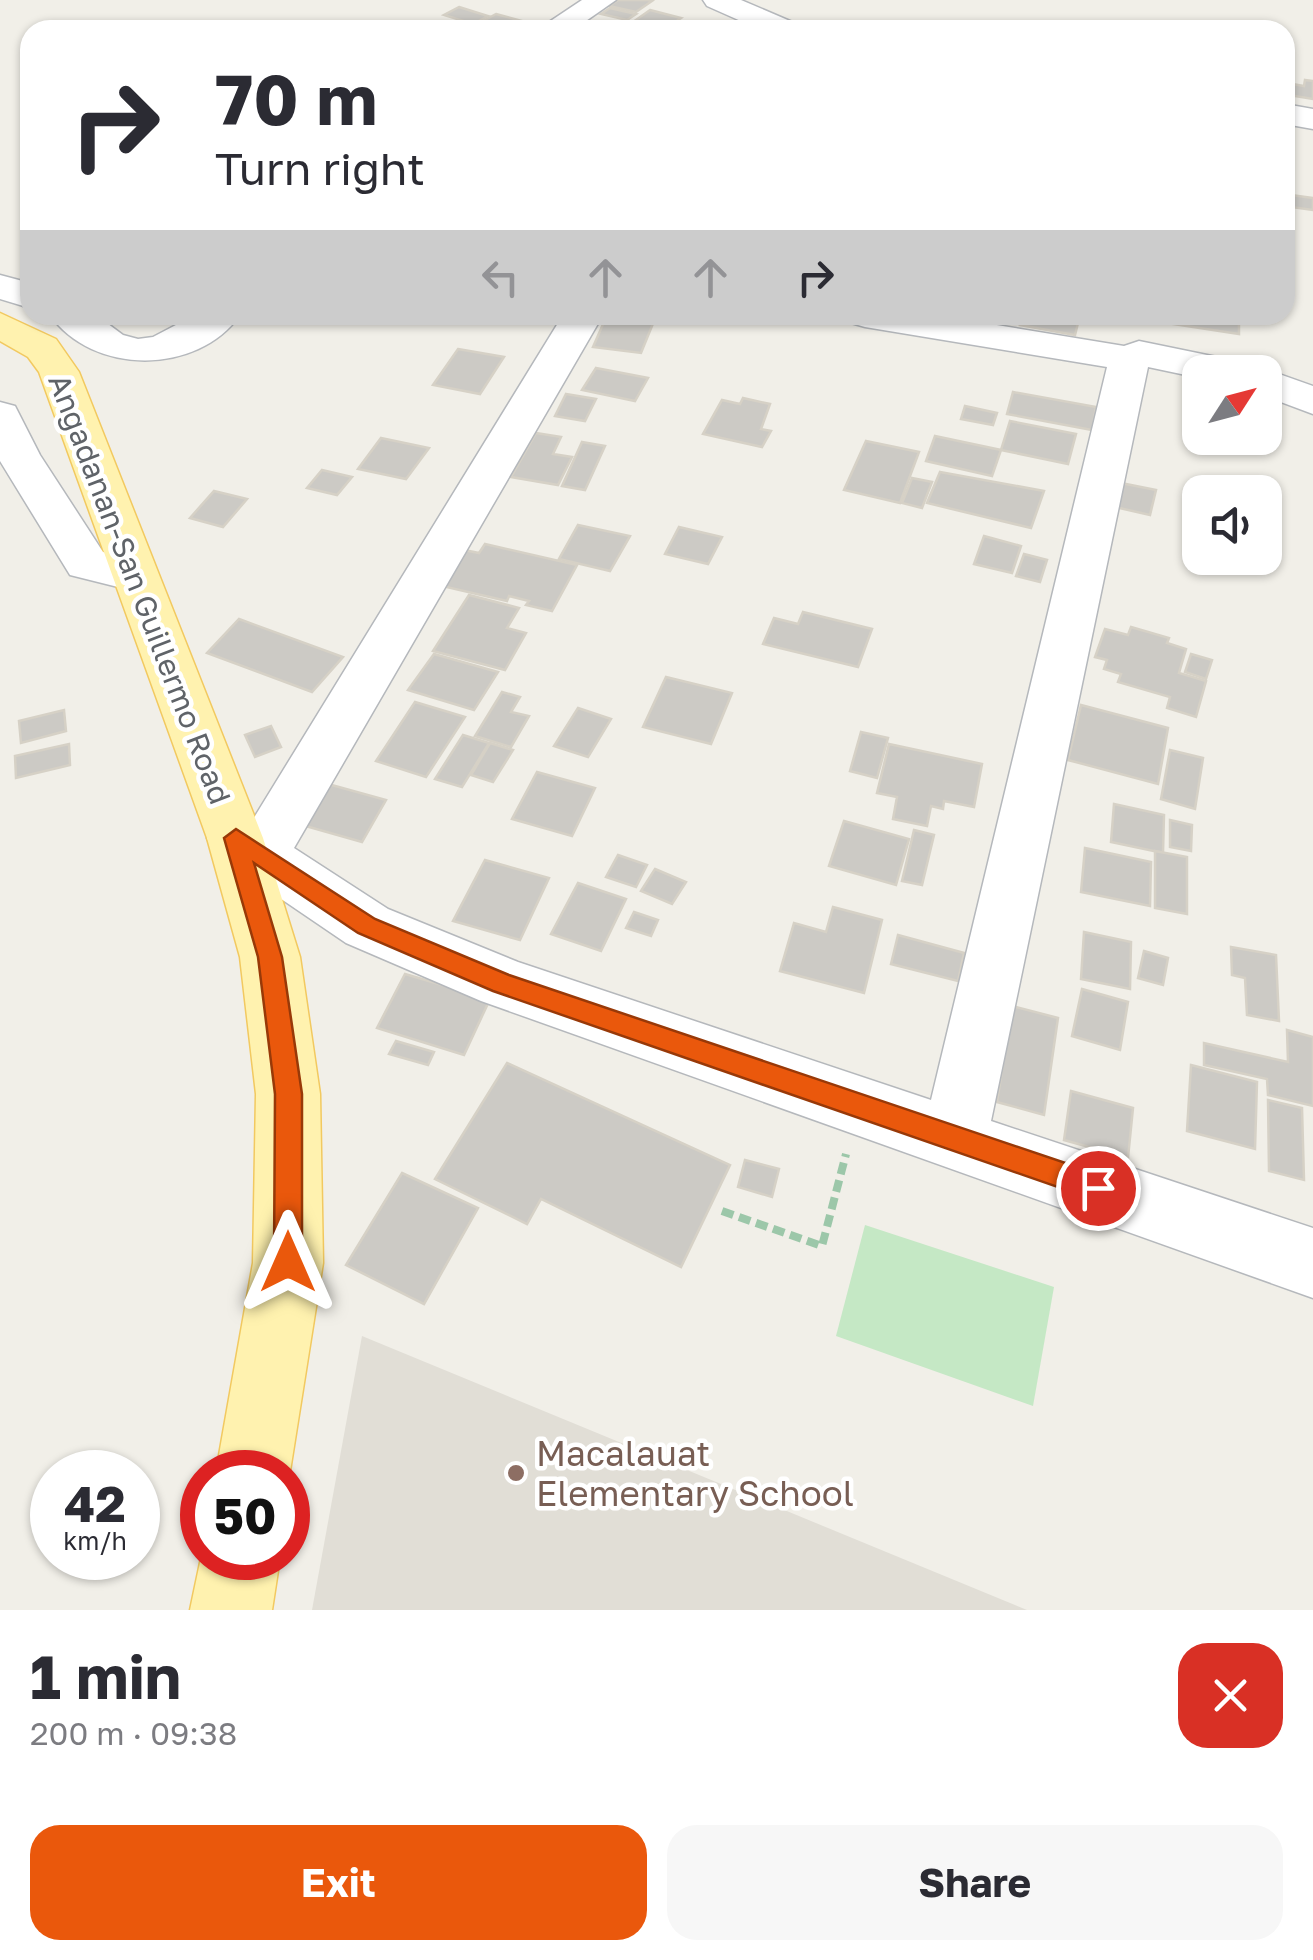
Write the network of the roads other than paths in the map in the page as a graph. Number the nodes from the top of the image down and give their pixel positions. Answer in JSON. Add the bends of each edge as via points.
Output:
{"nodes":[{"id":1,"x":602,"y":0,"type":"edge"},
{"id":2,"x":717,"y":0,"type":"edge"},
{"id":3,"x":569,"y":20,"type":"edge"},
{"id":4,"x":763,"y":20,"type":"edge"},
{"id":5,"x":0,"y":325,"type":"edge"},
{"id":6,"x":84,"y":325,"type":"edge"},
{"id":7,"x":206,"y":325,"type":"edge"},
{"id":8,"x":576,"y":325,"type":"edge"},
{"id":9,"x":966,"y":325,"type":"edge"},
{"id":10,"x":1137,"y":342,"type":"edge"},
{"id":11,"x":1182,"y":356,"type":"edge"},
{"id":12,"x":1282,"y":389,"type":"edge"},
{"id":13,"x":1313,"y":402,"type":"edge"},
{"id":14,"x":0,"y":415,"type":"edge"},
{"id":15,"x":134,"y":575,"type":"junction"},
{"id":16,"x":248,"y":846,"type":"junction"},
{"id":17,"x":955,"y":1137,"type":"junction"},
{"id":18,"x":1313,"y":1263,"type":"edge"},
{"id":19,"x":258,"y":1450,"type":"edge"},
{"id":20,"x":236,"y":1580,"type":"edge"},
{"id":21,"x":231,"y":1610,"type":"edge"}],
"edges":[{"from":1,"to":3,"type":"street"},
{"from":2,"to":4,"type":"street"},
{"from":5,"to":15,"type":"main road","name":"Angadanan-San Guillermo Road","via":[[42,348],[59,372]]},
{"from":6,"to":7,"type":"street","via":[[129,350],[164,347]]},
{"from":8,"to":16,"type":"street"},
{"from":9,"to":10,"type":"street"},
{"from":10,"to":11,"type":"street"},
{"from":10,"to":17,"type":"street"},
{"from":12,"to":13,"type":"street"},
{"from":14,"to":15,"type":"street","via":[[87,564]]},
{"from":15,"to":16,"type":"main road","name":"Angadanan-San Guillermo Road"},
{"from":16,"to":17,"type":"street","via":[[367,926],[502,983]]},
{"from":16,"to":19,"type":"main road","name":"Angadanan-San Guillermo Road","via":[[288,1094],[288,1262]]},
{"from":17,"to":18,"type":"street"},
{"from":20,"to":21,"type":"main road"}]}
